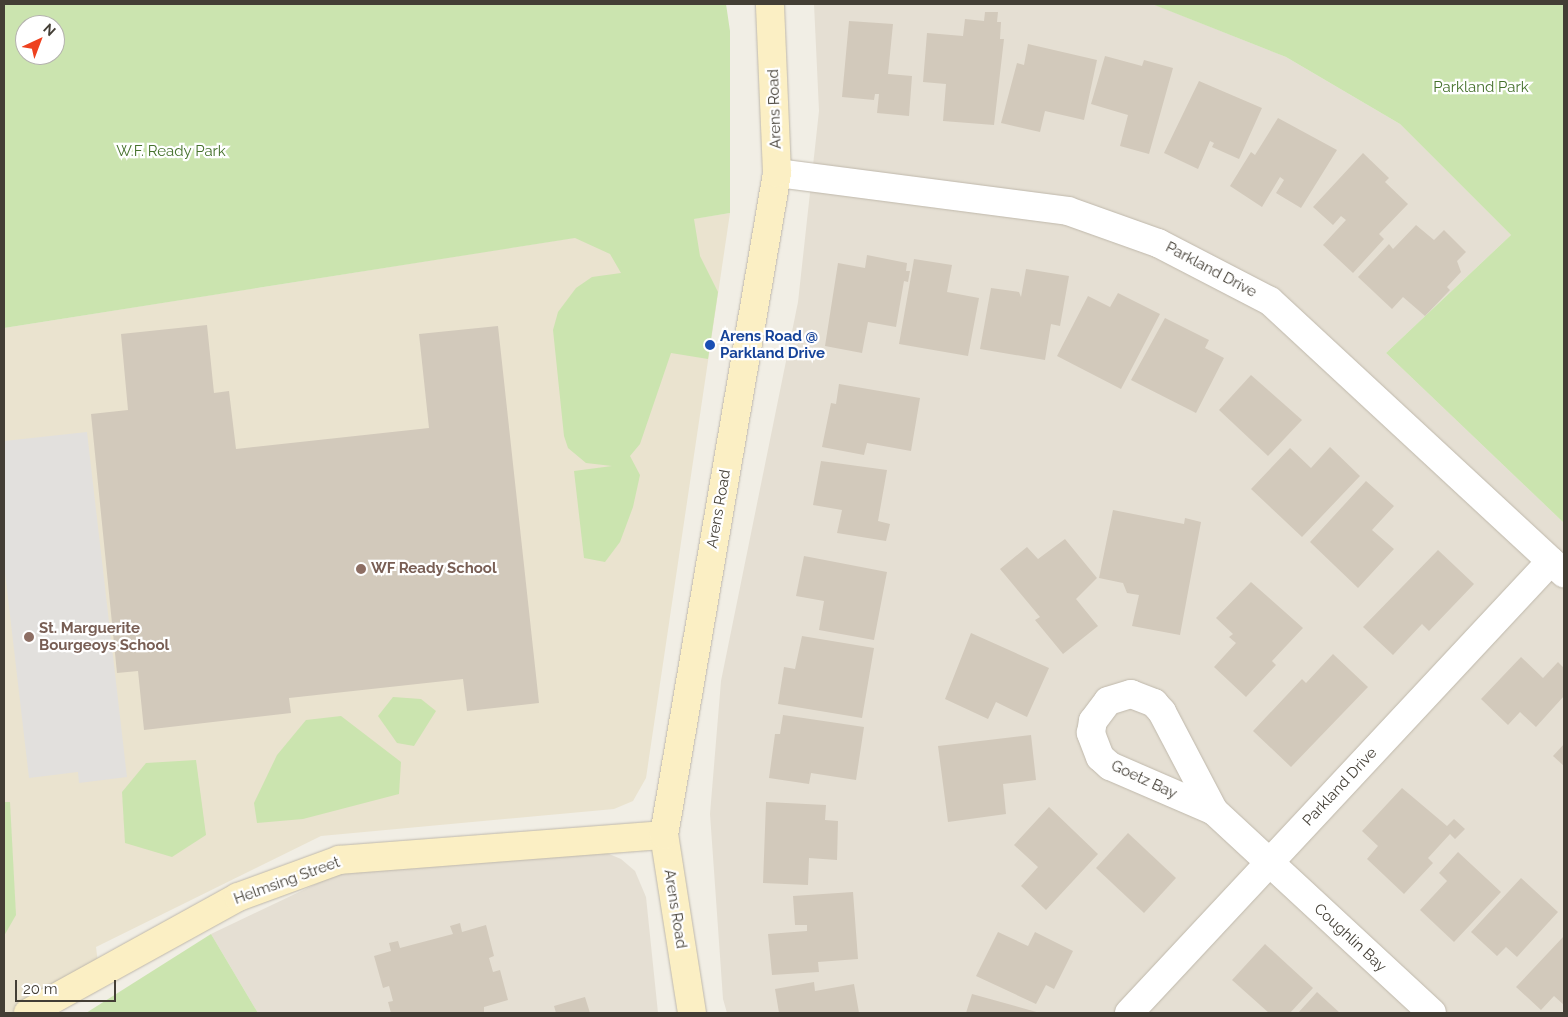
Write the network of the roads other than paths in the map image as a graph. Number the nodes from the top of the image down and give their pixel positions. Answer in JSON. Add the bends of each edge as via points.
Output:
{"nodes":[{"id":1,"x":770,"y":4,"type":"edge"},
{"id":2,"x":777,"y":173,"type":"junction"},
{"id":3,"x":1558,"y":567,"type":"edge"},
{"id":4,"x":1214,"y":811,"type":"junction"},
{"id":5,"x":664,"y":836,"type":"junction"},
{"id":6,"x":1269,"y":863,"type":"junction"},
{"id":7,"x":28,"y":1013,"type":"edge"},
{"id":8,"x":692,"y":1013,"type":"edge"},
{"id":9,"x":1129,"y":1013,"type":"edge"},
{"id":10,"x":1432,"y":1013,"type":"edge"}],
"edges":[{"from":1,"to":2,"type":"street","name":"Arens Road"},
{"from":2,"to":3,"type":"street","name":"Parkland Drive","via":[[1068,211],[1158,243],[1270,301]]},
{"from":2,"to":5,"type":"street","name":"Arens Road"},
{"from":3,"to":6,"type":"street","name":"Parkland Drive"},
{"from":4,"to":4,"type":"street","name":"Goetz Bay","via":[[1162,712],[1154,703],[1143,697],[1125,695],[1108,701],[1099,709],[1091,733],[1100,757],[1110,766]]},
{"from":4,"to":6,"type":"street","name":"Goetz Bay"},
{"from":5,"to":7,"type":"street","name":"Helmsing Street","via":[[339,860],[238,897]]},
{"from":5,"to":8,"type":"street","name":"Arens Road"},
{"from":6,"to":9,"type":"street","name":"Parkland Drive"},
{"from":6,"to":10,"type":"street","name":"Coughlin Bay"}]}
